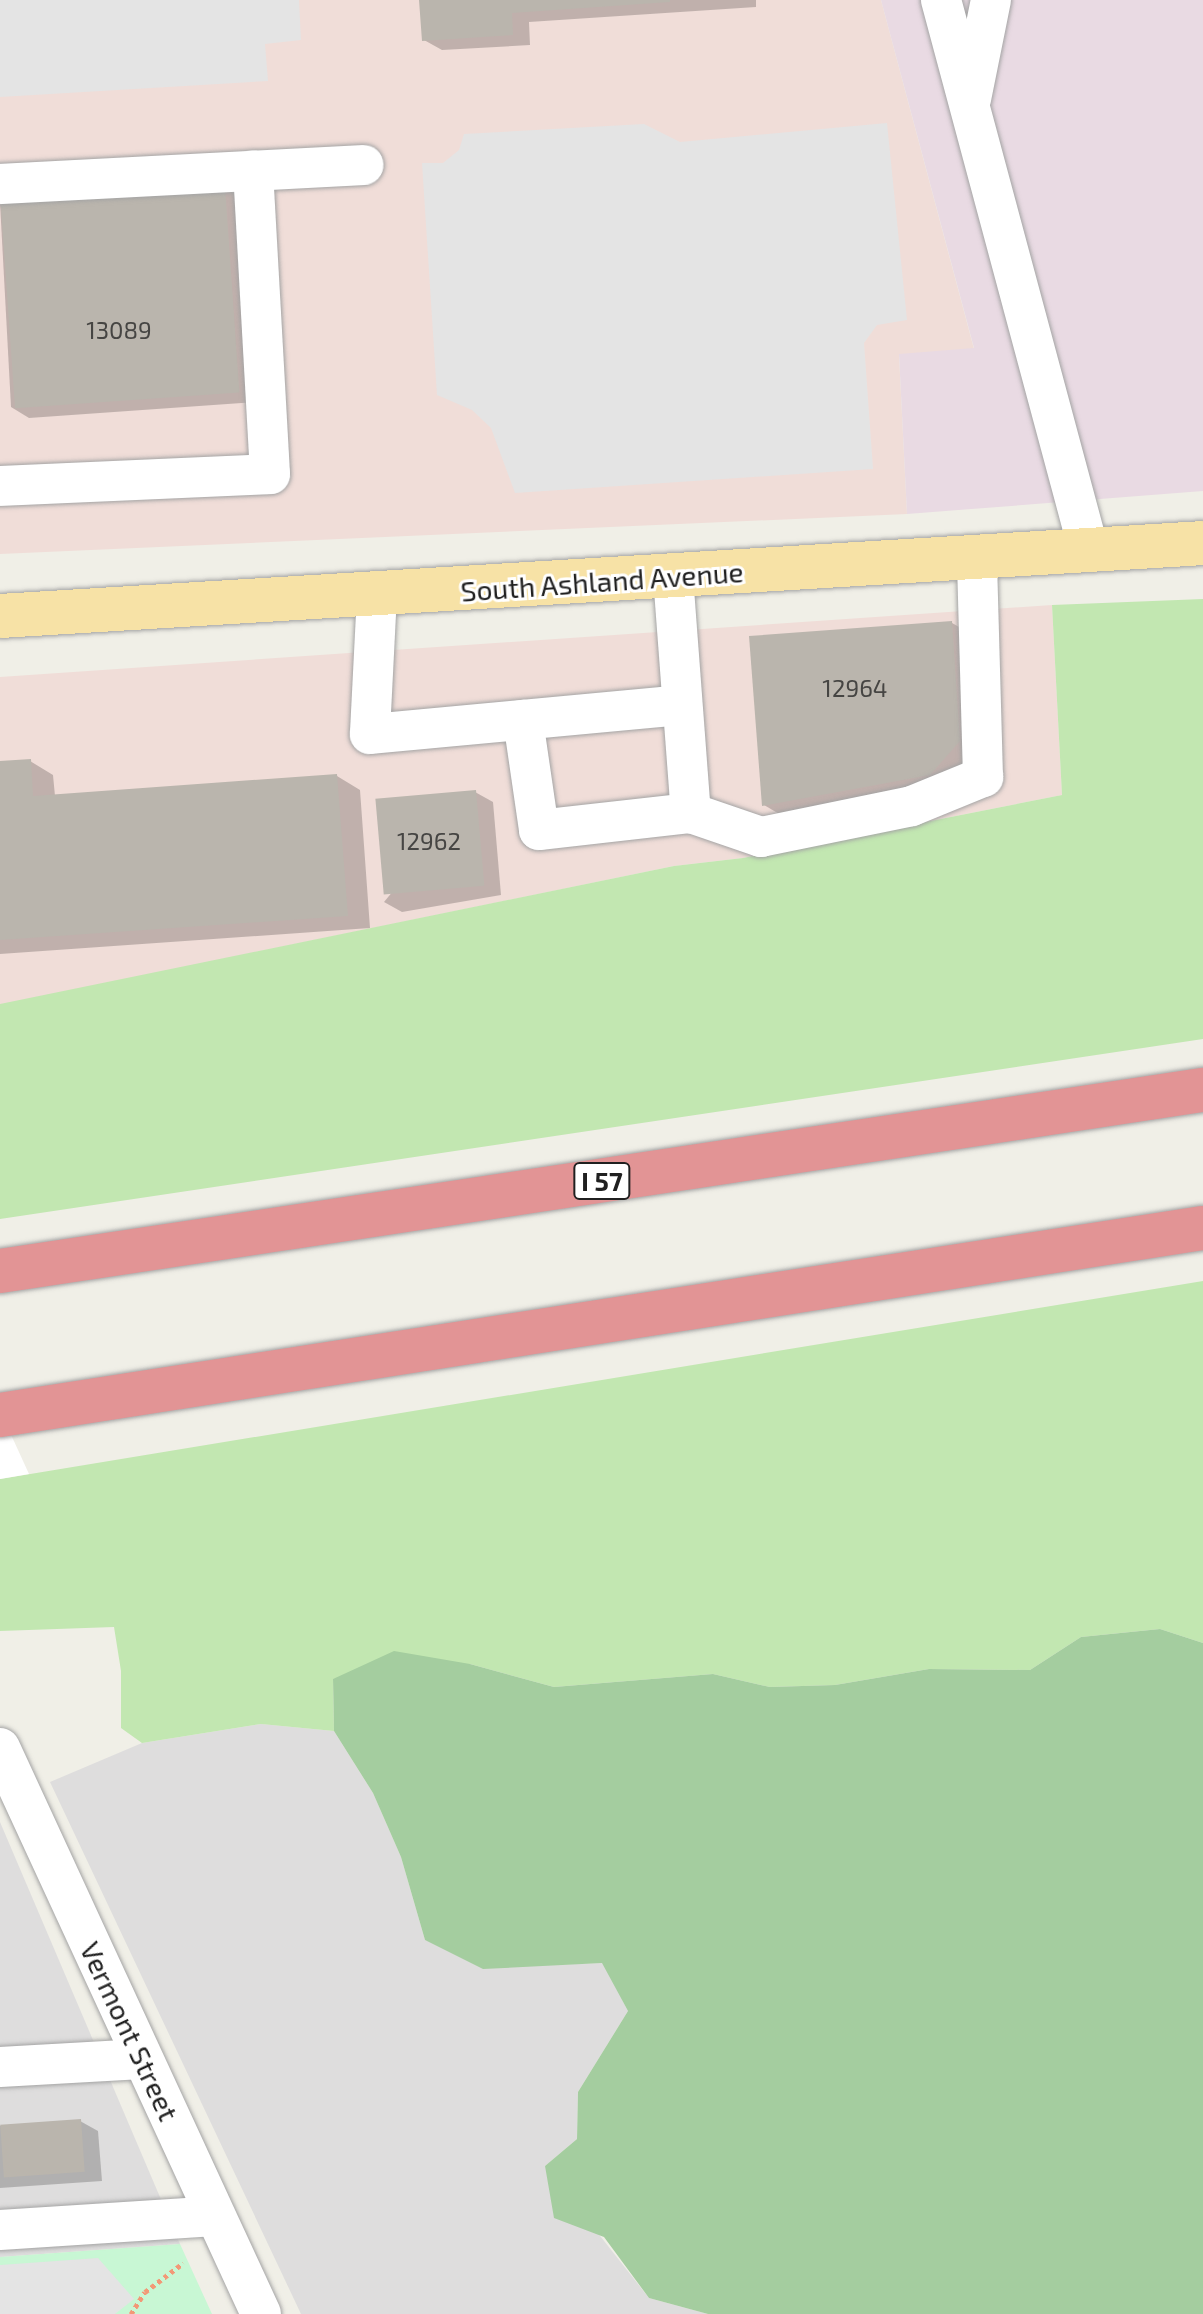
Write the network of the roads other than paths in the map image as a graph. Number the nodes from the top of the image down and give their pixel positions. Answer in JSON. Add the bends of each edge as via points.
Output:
{"nodes":[{"id":1,"x":941,"y":0,"type":"edge"},
{"id":2,"x":991,"y":0,"type":"edge"},
{"id":3,"x":970,"y":107,"type":"junction"},
{"id":4,"x":364,"y":165,"type":"dead end"},
{"id":5,"x":253,"y":170,"type":"junction"},
{"id":6,"x":0,"y":184,"type":"edge"},
{"id":7,"x":0,"y":486,"type":"edge"},
{"id":8,"x":1203,"y":543,"type":"edge"},
{"id":9,"x":1089,"y":551,"type":"junction"},
{"id":10,"x":977,"y":557,"type":"junction"},
{"id":11,"x":673,"y":576,"type":"junction"},
{"id":12,"x":377,"y":594,"type":"junction"},
{"id":13,"x":0,"y":616,"type":"edge"},
{"id":14,"x":680,"y":705,"type":"junction"},
{"id":15,"x":523,"y":720,"type":"junction"},
{"id":16,"x":691,"y":813,"type":"junction"},
{"id":17,"x":1203,"y":1090,"type":"edge"},
{"id":18,"x":1203,"y":1228,"type":"edge"},
{"id":19,"x":0,"y":1271,"type":"edge"},
{"id":20,"x":1,"y":1415,"type":"edge"},
{"id":21,"x":0,"y":1748,"type":"edge"},
{"id":22,"x":142,"y":2059,"type":"junction"},
{"id":23,"x":0,"y":2067,"type":"edge"},
{"id":24,"x":215,"y":2216,"type":"junction"},
{"id":25,"x":0,"y":2230,"type":"edge"},
{"id":26,"x":261,"y":2314,"type":"edge"}],
"edges":[{"from":1,"to":3,"type":"street"},
{"from":2,"to":3,"type":"street"},
{"from":3,"to":9,"type":"street"},
{"from":4,"to":5,"type":"street"},
{"from":5,"to":6,"type":"street"},
{"from":5,"to":7,"type":"street","via":[[270,474]]},
{"from":8,"to":9,"type":"main road","name":"South Ashland Avenue"},
{"from":9,"to":10,"type":"main road","name":"South Ashland Avenue"},
{"from":10,"to":11,"type":"main road","name":"South Ashland Avenue"},
{"from":10,"to":16,"type":"street","via":[[983,777],[912,806],[761,837]]},
{"from":11,"to":12,"type":"main road","name":"South Ashland Avenue"},
{"from":11,"to":14,"type":"street"},
{"from":12,"to":13,"type":"main road","name":"South Ashland Avenue"},
{"from":12,"to":15,"type":"street","via":[[370,734]]},
{"from":14,"to":15,"type":"street"},
{"from":14,"to":16,"type":"street"},
{"from":15,"to":16,"type":"street","via":[[539,830]]},
{"from":17,"to":19,"type":"highway","number":"I 57"},
{"from":18,"to":20,"type":"highway"},
{"from":21,"to":22,"type":"street","name":"Vermont Street"},
{"from":22,"to":23,"type":"street"},
{"from":22,"to":24,"type":"street","name":"Vermont Street"},
{"from":24,"to":25,"type":"street"},
{"from":24,"to":26,"type":"street","name":"Vermont Street"}]}
